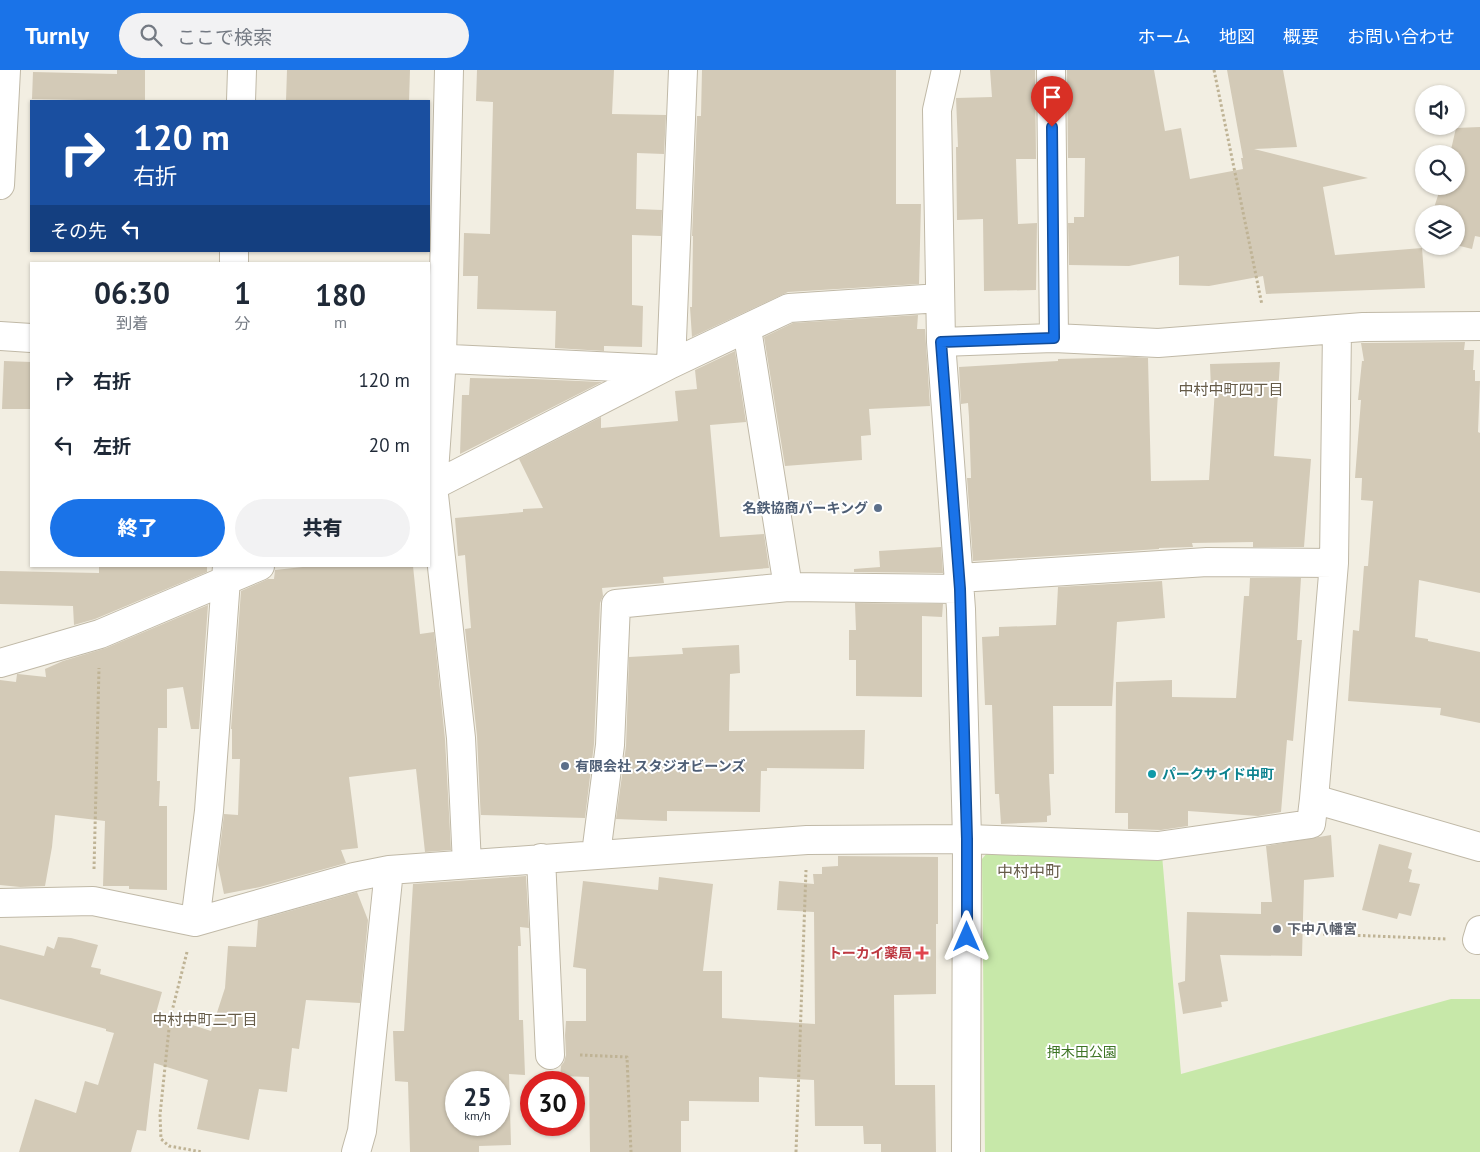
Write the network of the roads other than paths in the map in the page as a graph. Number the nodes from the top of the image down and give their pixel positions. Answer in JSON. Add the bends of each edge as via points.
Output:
{"nodes":[{"id":1,"x":6,"y":70,"type":"edge"},
{"id":2,"x":242,"y":70,"type":"edge"},
{"id":3,"x":449,"y":70,"type":"edge"},
{"id":4,"x":683,"y":70,"type":"edge"},
{"id":5,"x":946,"y":70,"type":"edge"},
{"id":6,"x":1051,"y":70,"type":"edge"},
{"id":7,"x":241,"y":100,"type":"edge"},
{"id":8,"x":0,"y":185,"type":"edge"},
{"id":9,"x":940,"y":298,"type":"junction"},
{"id":10,"x":1480,"y":326,"type":"edge"},
{"id":11,"x":747,"y":329,"type":"junction"},
{"id":12,"x":1337,"y":329,"type":"junction"},
{"id":13,"x":0,"y":336,"type":"edge"},
{"id":14,"x":30,"y":338,"type":"edge"},
{"id":15,"x":1054,"y":338,"type":"junction"},
{"id":16,"x":941,"y":342,"type":"junction"},
{"id":17,"x":435,"y":358,"type":"edge"},
{"id":18,"x":666,"y":367,"type":"junction"},
{"id":19,"x":431,"y":487,"type":"edge"},
{"id":20,"x":1334,"y":563,"type":"junction"},
{"id":21,"x":256,"y":567,"type":"edge"},
{"id":22,"x":227,"y":574,"type":"edge"},
{"id":23,"x":959,"y":584,"type":"junction"},
{"id":24,"x":788,"y":587,"type":"junction"},
{"id":25,"x":0,"y":663,"type":"edge"},
{"id":26,"x":1314,"y":799,"type":"junction"},
{"id":27,"x":967,"y":839,"type":"junction"},
{"id":28,"x":1480,"y":848,"type":"edge"},
{"id":29,"x":596,"y":854,"type":"junction"},
{"id":30,"x":541,"y":858,"type":"junction"},
{"id":31,"x":467,"y":864,"type":"junction"},
{"id":32,"x":389,"y":870,"type":"junction"},
{"id":33,"x":0,"y":903,"type":"edge"},
{"id":34,"x":195,"y":922,"type":"junction"},
{"id":35,"x":550,"y":1055,"type":"road end"},
{"id":36,"x":356,"y":1152,"type":"edge"},
{"id":37,"x":966,"y":1152,"type":"edge"}],
"edges":[{"from":1,"to":8,"type":"street"},
{"from":2,"to":7,"type":"street"},
{"from":3,"to":17,"type":"street"},
{"from":4,"to":18,"type":"street"},
{"from":5,"to":9,"type":"street","via":[[937,110]]},
{"from":6,"to":15,"type":"street"},
{"from":9,"to":11,"type":"street","via":[[789,308]]},
{"from":9,"to":16,"type":"street"},
{"from":10,"to":12,"type":"street"},
{"from":11,"to":18,"type":"street"},
{"from":11,"to":24,"type":"street"},
{"from":12,"to":15,"type":"street","via":[[1158,343]]},
{"from":12,"to":20,"type":"street"},
{"from":13,"to":14,"type":"street"},
{"from":15,"to":16,"type":"street"},
{"from":16,"to":23,"type":"street"},
{"from":17,"to":18,"type":"street"},
{"from":17,"to":19,"type":"street"},
{"from":18,"to":19,"type":"street"},
{"from":19,"to":31,"type":"street","via":[[461,738]]},
{"from":20,"to":23,"type":"street","via":[[1206,562]]},
{"from":20,"to":26,"type":"street"},
{"from":21,"to":22,"type":"street"},
{"from":22,"to":25,"type":"street","via":[[100,634]]},
{"from":22,"to":34,"type":"street","via":[[209,812]]},
{"from":23,"to":24,"type":"street"},
{"from":23,"to":27,"type":"street"},
{"from":24,"to":29,"type":"street","via":[[616,604],[610,745]]},
{"from":26,"to":27,"type":"street","via":[[1311,824],[1158,846]]},
{"from":26,"to":28,"type":"street"},
{"from":27,"to":29,"type":"street","via":[[807,840]]},
{"from":27,"to":37,"type":"street"},
{"from":29,"to":30,"type":"street"},
{"from":30,"to":31,"type":"street"},
{"from":30,"to":35,"type":"street"},
{"from":31,"to":32,"type":"street"},
{"from":32,"to":34,"type":"street"},
{"from":32,"to":36,"type":"street","via":[[362,1130]]},
{"from":33,"to":34,"type":"street","via":[[93,902]]}]}
